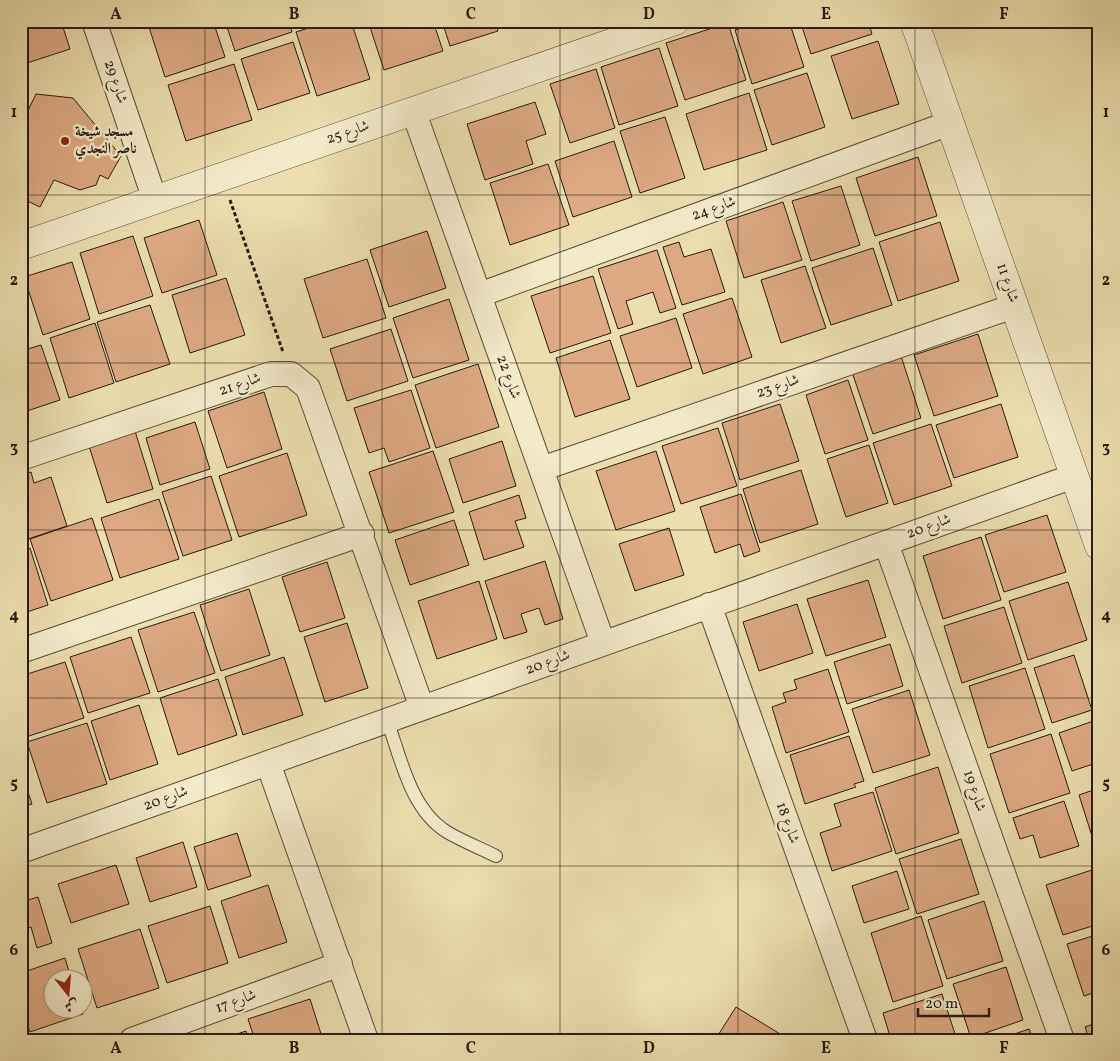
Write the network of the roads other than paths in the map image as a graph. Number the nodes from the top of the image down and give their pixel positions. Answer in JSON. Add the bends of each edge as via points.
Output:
{"nodes":[{"id":1,"x":94,"y":21,"type":"edge"},
{"id":2,"x":676,"y":21,"type":"edge"},
{"id":3,"x":914,"y":21,"type":"edge"},
{"id":4,"x":413,"y":110,"type":"junction"},
{"id":5,"x":950,"y":123,"type":"junction"},
{"id":6,"x":155,"y":200,"type":"junction"},
{"id":7,"x":21,"y":246,"type":"edge"},
{"id":8,"x":479,"y":295,"type":"junction"},
{"id":9,"x":1014,"y":306,"type":"junction"},
{"id":10,"x":21,"y":458,"type":"edge"},
{"id":11,"x":541,"y":469,"type":"junction"},
{"id":12,"x":1074,"y":476,"type":"junction"},
{"id":13,"x":362,"y":534,"type":"junction"},
{"id":14,"x":886,"y":542,"type":"junction"},
{"id":15,"x":1099,"y":546,"type":"edge"},
{"id":16,"x":709,"y":606,"type":"junction"},
{"id":17,"x":603,"y":643,"type":"junction"},
{"id":18,"x":21,"y":651,"type":"edge"},
{"id":19,"x":422,"y":708,"type":"junction"},
{"id":20,"x":387,"y":720,"type":"junction"},
{"id":21,"x":268,"y":763,"type":"junction"},
{"id":22,"x":21,"y":851,"type":"edge"},
{"id":23,"x":496,"y":856,"type":"dead end"},
{"id":24,"x":340,"y":964,"type":"junction"},
{"id":25,"x":132,"y":1040,"type":"edge"},
{"id":26,"x":366,"y":1040,"type":"edge"},
{"id":27,"x":865,"y":1040,"type":"edge"},
{"id":28,"x":1062,"y":1040,"type":"edge"}],
"edges":[{"from":1,"to":6,"type":"street","name":"شارع 29"},
{"from":2,"to":4,"type":"street","name":"شارع 25"},
{"from":3,"to":5,"type":"street","name":"شارع 11"},
{"from":4,"to":6,"type":"street","name":"شارع 25"},
{"from":4,"to":8,"type":"street","name":"شارع 22"},
{"from":5,"to":8,"type":"street","name":"شارع 24"},
{"from":5,"to":9,"type":"street","name":"شارع 11"},
{"from":6,"to":7,"type":"street","name":"شارع 25"},
{"from":8,"to":11,"type":"street","name":"شارع 22"},
{"from":9,"to":11,"type":"street","name":"شارع 23"},
{"from":9,"to":12,"type":"street","name":"شارع 11"},
{"from":10,"to":13,"type":"street","name":"شارع 21","via":[[271,374],[291,374],[308,388]]},
{"from":11,"to":17,"type":"street","name":"شارع 22"},
{"from":12,"to":14,"type":"street","name":"شارع 20"},
{"from":12,"to":15,"type":"street","name":"شارع 11"},
{"from":13,"to":18,"type":"street"},
{"from":13,"to":19,"type":"street"},
{"from":14,"to":16,"type":"street","name":"شارع 20"},
{"from":14,"to":28,"type":"street","name":"شارع 19"},
{"from":16,"to":17,"type":"street","name":"شارع 20"},
{"from":16,"to":27,"type":"street","name":"شارع 18"},
{"from":17,"to":19,"type":"street","name":"شارع 20"},
{"from":19,"to":20,"type":"street","name":"شارع 20"},
{"from":20,"to":21,"type":"street","name":"شارع 20"},
{"from":20,"to":23,"type":"lane","via":[[415,795],[427,816],[446,831]]},
{"from":21,"to":22,"type":"street","name":"شارع 20"},
{"from":21,"to":24,"type":"street"},
{"from":24,"to":25,"type":"street","name":"شارع 17"},
{"from":24,"to":26,"type":"street"}]}
